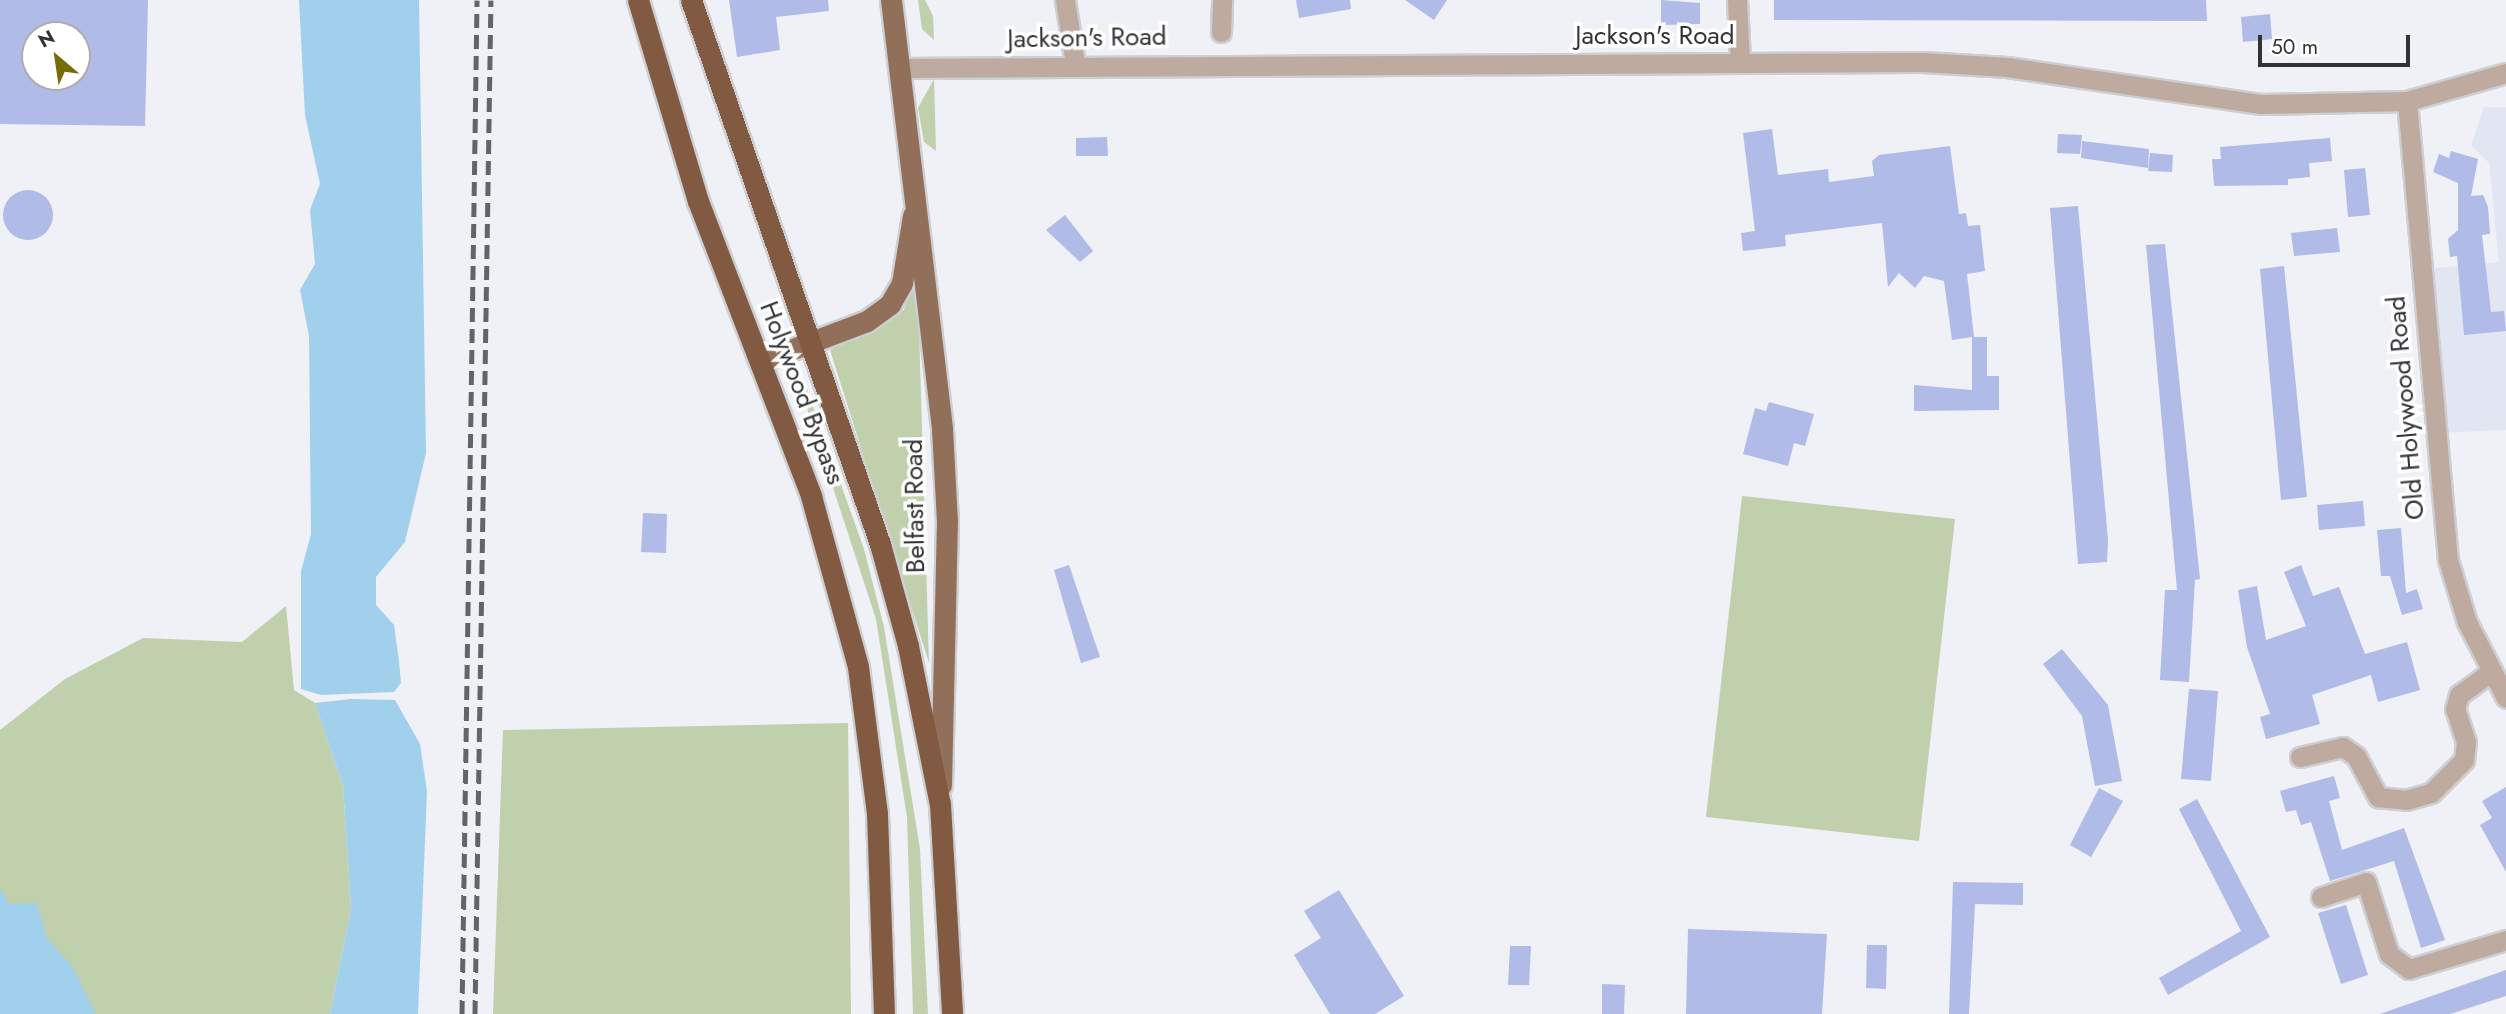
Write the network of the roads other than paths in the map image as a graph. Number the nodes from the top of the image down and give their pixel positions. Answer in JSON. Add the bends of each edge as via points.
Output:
{"nodes":[{"id":1,"x":638,"y":0,"type":"edge"},
{"id":2,"x":691,"y":0,"type":"edge"},
{"id":3,"x":891,"y":0,"type":"edge"},
{"id":4,"x":1065,"y":0,"type":"edge"},
{"id":5,"x":1222,"y":0,"type":"edge"},
{"id":6,"x":1737,"y":0,"type":"edge"},
{"id":7,"x":1221,"y":32,"type":"dead end"},
{"id":8,"x":1740,"y":62,"type":"junction"},
{"id":9,"x":1075,"y":64,"type":"junction"},
{"id":10,"x":900,"y":68,"type":"junction"},
{"id":11,"x":2506,"y":74,"type":"edge"},
{"id":12,"x":2407,"y":101,"type":"junction"},
{"id":13,"x":917,"y":186,"type":"junction"},
{"id":14,"x":806,"y":341,"type":"junction"},
{"id":15,"x":761,"y":361,"type":"junction"},
{"id":16,"x":2492,"y":671,"type":"junction"},
{"id":17,"x":2506,"y":698,"type":"edge"},
{"id":18,"x":2300,"y":757,"type":"dead end"},
{"id":19,"x":940,"y":804,"type":"junction"},
{"id":20,"x":2321,"y":897,"type":"dead end"},
{"id":21,"x":2506,"y":940,"type":"edge"},
{"id":22,"x":884,"y":1014,"type":"edge"},
{"id":23,"x":952,"y":1014,"type":"edge"}],
"edges":[{"from":1,"to":15,"type":"highway","name":"Holywood Bypass","via":[[698,201]]},
{"from":2,"to":14,"type":"highway","name":"Holywood Bypass"},
{"from":3,"to":10,"type":"main road","name":"Belfast Road"},
{"from":4,"to":9,"type":"street"},
{"from":5,"to":7,"type":"street"},
{"from":6,"to":8,"type":"street"},
{"from":8,"to":9,"type":"street","name":"Jackson's Road"},
{"from":8,"to":12,"type":"street","name":"Jackson's Road","via":[[2007,67],[2262,104]]},
{"from":9,"to":10,"type":"street","name":"Jackson's Road"},
{"from":10,"to":13,"type":"main road","name":"Belfast Road"},
{"from":11,"to":12,"type":"street","name":"Jackson's Road","via":[[2465,90]]},
{"from":12,"to":16,"type":"street","name":"Old Holywood Road","via":[[2447,549],[2467,622]]},
{"from":13,"to":14,"type":"main road","via":[[904,272],[890,304],[867,320]]},
{"from":13,"to":19,"type":"main road","name":"Belfast Road","via":[[947,520]]},
{"from":14,"to":15,"type":"main road"},
{"from":14,"to":19,"type":"highway","name":"Holywood Bypass","via":[[880,544]]},
{"from":15,"to":22,"type":"highway","name":"Holywood Bypass","via":[[836,579],[858,667],[877,814]]},
{"from":16,"to":17,"type":"street","name":"Old Holywood Road"},
{"from":16,"to":18,"type":"street","via":[[2459,695],[2455,709],[2466,742],[2464,760],[2431,793],[2406,800],[2378,797],[2356,756],[2343,747]]},
{"from":19,"to":23,"type":"highway","name":"Belfast Road"},
{"from":20,"to":21,"type":"street","via":[[2366,883],[2389,954],[2409,969]]}]}
